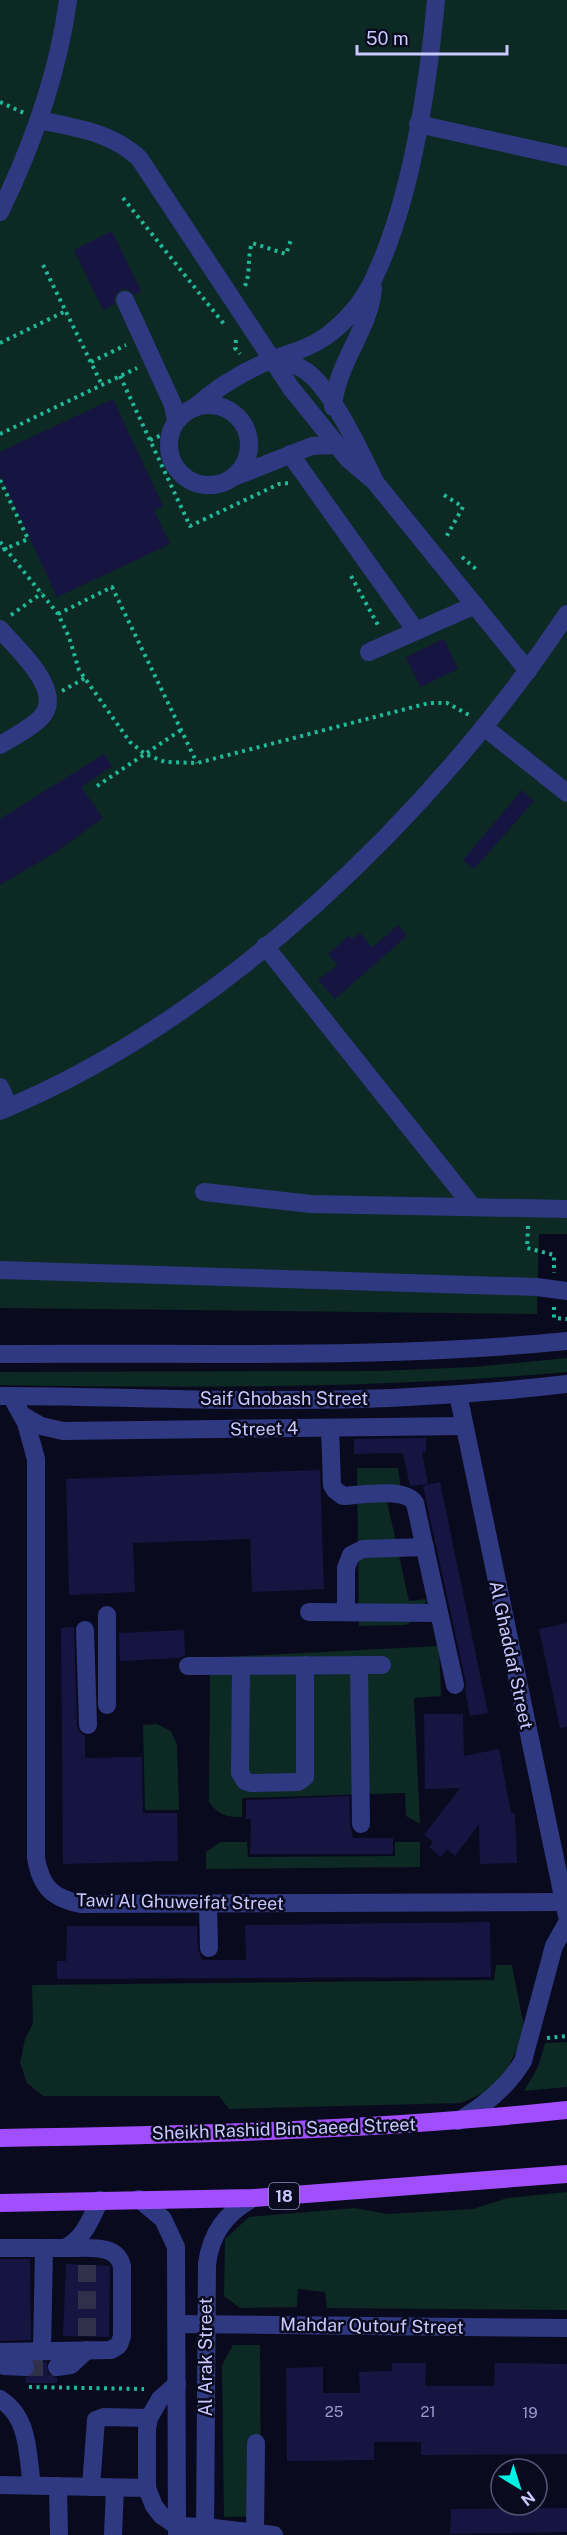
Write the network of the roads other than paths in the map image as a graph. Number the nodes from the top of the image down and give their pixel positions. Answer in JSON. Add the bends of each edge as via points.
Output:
{"nodes":[{"id":1,"x":68,"y":0,"type":"edge"},
{"id":2,"x":436,"y":0,"type":"edge"},
{"id":3,"x":39,"y":120,"type":"junction"},
{"id":4,"x":418,"y":124,"type":"junction"},
{"id":5,"x":567,"y":157,"type":"edge"},
{"id":6,"x":0,"y":212,"type":"edge"},
{"id":7,"x":374,"y":280,"type":"junction"},
{"id":8,"x":129,"y":298,"type":"dead end"},
{"id":9,"x":274,"y":359,"type":"junction"},
{"id":10,"x":333,"y":407,"type":"junction"},
{"id":11,"x":182,"y":418,"type":"junction"},
{"id":12,"x":336,"y":444,"type":"junction"},
{"id":13,"x":290,"y":454,"type":"junction"},
{"id":14,"x":230,"y":479,"type":"junction"},
{"id":15,"x":375,"y":482,"type":"junction"},
{"id":16,"x":475,"y":605,"type":"junction"},
{"id":17,"x":567,"y":614,"type":"edge"},
{"id":18,"x":4,"y":623,"type":"edge"},
{"id":19,"x":416,"y":631,"type":"junction"},
{"id":20,"x":369,"y":652,"type":"dead end"},
{"id":21,"x":528,"y":670,"type":"junction"},
{"id":22,"x":484,"y":727,"type":"junction"},
{"id":23,"x":0,"y":745,"type":"edge"},
{"id":24,"x":567,"y":793,"type":"edge"},
{"id":25,"x":265,"y":946,"type":"junction"},
{"id":26,"x":0,"y":1087,"type":"edge"},
{"id":27,"x":5,"y":1109,"type":"edge"},
{"id":28,"x":204,"y":1192,"type":"dead end"},
{"id":29,"x":472,"y":1207,"type":"junction"},
{"id":30,"x":567,"y":1209,"type":"edge"},
{"id":31,"x":0,"y":1270,"type":"edge"},
{"id":32,"x":560,"y":1290,"type":"edge"},
{"id":33,"x":567,"y":1341,"type":"edge"},
{"id":34,"x":0,"y":1354,"type":"edge"},
{"id":35,"x":567,"y":1384,"type":"edge"},
{"id":36,"x":458,"y":1394,"type":"junction"},
{"id":37,"x":6,"y":1396,"type":"edge"},
{"id":38,"x":22,"y":1415,"type":"junction"},
{"id":39,"x":464,"y":1426,"type":"junction"},
{"id":40,"x":330,"y":1428,"type":"junction"},
{"id":41,"x":63,"y":1431,"type":"junction"},
{"id":42,"x":36,"y":1459,"type":"junction"},
{"id":43,"x":425,"y":1547,"type":"junction"},
{"id":44,"x":309,"y":1612,"type":"dead end"},
{"id":45,"x":346,"y":1612,"type":"junction"},
{"id":46,"x":439,"y":1613,"type":"junction"},
{"id":47,"x":106,"y":1615,"type":"dead end"},
{"id":48,"x":85,"y":1630,"type":"dead end"},
{"id":49,"x":241,"y":1665,"type":"junction"},
{"id":50,"x":305,"y":1665,"type":"junction"},
{"id":51,"x":359,"y":1665,"type":"junction"},
{"id":52,"x":382,"y":1665,"type":"dead end"},
{"id":53,"x":188,"y":1666,"type":"dead end"},
{"id":54,"x":455,"y":1685,"type":"dead end"},
{"id":55,"x":107,"y":1705,"type":"dead end"},
{"id":56,"x":88,"y":1725,"type":"dead end"},
{"id":57,"x":361,"y":1824,"type":"dead end"},
{"id":58,"x":208,"y":1903,"type":"junction"},
{"id":59,"x":566,"y":1909,"type":"edge"},
{"id":60,"x":567,"y":1923,"type":"edge"},
{"id":61,"x":209,"y":1948,"type":"dead end"},
{"id":62,"x":567,"y":2110,"type":"edge"},
{"id":63,"x":456,"y":2122,"type":"junction"},
{"id":64,"x":0,"y":2138,"type":"edge"},
{"id":65,"x":567,"y":2174,"type":"edge"},
{"id":66,"x":253,"y":2198,"type":"junction"},
{"id":67,"x":139,"y":2199,"type":"junction"},
{"id":68,"x":100,"y":2200,"type":"junction"},
{"id":69,"x":0,"y":2204,"type":"edge"},
{"id":70,"x":0,"y":2248,"type":"edge"},
{"id":71,"x":44,"y":2248,"type":"junction"},
{"id":72,"x":65,"y":2248,"type":"junction"},
{"id":73,"x":177,"y":2324,"type":"junction"},
{"id":74,"x":207,"y":2324,"type":"junction"},
{"id":75,"x":567,"y":2328,"type":"edge"},
{"id":76,"x":87,"y":2343,"type":"junction"},
{"id":77,"x":42,"y":2351,"type":"junction"},
{"id":78,"x":2,"y":2359,"type":"edge"},
{"id":79,"x":25,"y":2367,"type":"tunnel mouth"},
{"id":80,"x":57,"y":2367,"type":"tunnel mouth"},
{"id":81,"x":173,"y":2387,"type":"junction"},
{"id":82,"x":0,"y":2399,"type":"edge"},
{"id":83,"x":150,"y":2418,"type":"junction"},
{"id":84,"x":256,"y":2443,"type":"dead end"},
{"id":85,"x":0,"y":2485,"type":"edge"},
{"id":86,"x":32,"y":2486,"type":"junction"},
{"id":87,"x":58,"y":2486,"type":"junction"},
{"id":88,"x":91,"y":2487,"type":"junction"},
{"id":89,"x":115,"y":2488,"type":"junction"},
{"id":90,"x":147,"y":2488,"type":"junction"},
{"id":91,"x":177,"y":2530,"type":"edge"},
{"id":92,"x":205,"y":2531,"type":"edge"},
{"id":93,"x":262,"y":2534,"type":"edge"},
{"id":94,"x":59,"y":2535,"type":"edge"},
{"id":95,"x":113,"y":2535,"type":"edge"}],
"edges":[{"from":1,"to":3,"type":"street","via":[[54,76]]},
{"from":2,"to":4,"type":"street"},
{"from":3,"to":6,"type":"street"},
{"from":3,"to":9,"type":"street","via":[[109,137],[139,158]]},
{"from":4,"to":5,"type":"street"},
{"from":4,"to":7,"type":"street","via":[[402,198]]},
{"from":7,"to":9,"type":"street","via":[[351,314],[325,337]]},
{"from":7,"to":10,"type":"street","via":[[367,316],[339,373]]},
{"from":8,"to":11,"type":"street"},
{"from":9,"to":10,"type":"street","via":[[305,370]]},
{"from":9,"to":11,"type":"street","via":[[231,380]]},
{"from":9,"to":12,"type":"street","via":[[297,397]]},
{"from":10,"to":15,"type":"street"},
{"from":11,"to":14,"type":"street","via":[[169,444],[175,467],[194,482],[206,485]]},
{"from":11,"to":14,"type":"street","via":[[206,405],[229,410],[245,427],[245,462]]},
{"from":12,"to":13,"type":"street","via":[[312,446]]},
{"from":12,"to":15,"type":"street"},
{"from":13,"to":14,"type":"street"},
{"from":13,"to":19,"type":"street"},
{"from":15,"to":16,"type":"street"},
{"from":16,"to":19,"type":"street"},
{"from":16,"to":21,"type":"street"},
{"from":17,"to":21,"type":"street"},
{"from":18,"to":23,"type":"street","via":[[45,683],[49,698],[37,722]]},
{"from":19,"to":20,"type":"street"},
{"from":21,"to":22,"type":"street"},
{"from":22,"to":24,"type":"street"},
{"from":22,"to":25,"type":"street","via":[[372,849]]},
{"from":25,"to":27,"type":"street","via":[[151,1030]]},
{"from":25,"to":29,"type":"street"},
{"from":26,"to":27,"type":"street"},
{"from":28,"to":29,"type":"street","via":[[311,1204]]},
{"from":29,"to":30,"type":"street"},
{"from":31,"to":32,"type":"street"},
{"from":33,"to":34,"type":"street","via":[[346,1355]]},
{"from":35,"to":36,"type":"street","name":"Saif Ghobash Street"},
{"from":36,"to":37,"type":"street","name":"Saif Ghobash Street","via":[[282,1400]]},
{"from":36,"to":39,"type":"street","name":"Al Ghaddaf Street"},
{"from":37,"to":38,"type":"street","name":"Tawi Al Ghuweifat Street"},
{"from":38,"to":41,"type":"street","name":"Street 4","via":[[41,1426]]},
{"from":38,"to":42,"type":"street","name":"Tawi Al Ghuweifat Street"},
{"from":39,"to":40,"type":"street","name":"Street 4"},
{"from":39,"to":59,"type":"street","name":"Al Ghaddaf Street"},
{"from":40,"to":41,"type":"street","name":"Street 4"},
{"from":40,"to":43,"type":"street","via":[[335,1490],[343,1496],[407,1495],[417,1508]]},
{"from":41,"to":42,"type":"street","via":[[50,1440]]},
{"from":42,"to":58,"type":"street","name":"Tawi Al Ghuweifat Street","via":[[38,1874],[49,1890],[64,1900],[81,1904]]},
{"from":43,"to":45,"type":"street","via":[[363,1549],[351,1555],[346,1568]]},
{"from":43,"to":46,"type":"street"},
{"from":44,"to":45,"type":"street"},
{"from":45,"to":46,"type":"street"},
{"from":46,"to":54,"type":"street"},
{"from":47,"to":55,"type":"street"},
{"from":48,"to":56,"type":"street"},
{"from":49,"to":50,"type":"street"},
{"from":49,"to":50,"type":"street","via":[[240,1773],[251,1783],[298,1782],[305,1777]]},
{"from":49,"to":53,"type":"street"},
{"from":50,"to":51,"type":"street"},
{"from":51,"to":52,"type":"street"},
{"from":51,"to":57,"type":"street"},
{"from":58,"to":59,"type":"street","name":"Tawi Al Ghuweifat Street"},
{"from":58,"to":61,"type":"street"},
{"from":60,"to":63,"type":"street","via":[[554,1946],[523,2061],[491,2099]]},
{"from":62,"to":63,"type":"main road","name":"Sheikh Rashid Bin Saeed Street"},
{"from":63,"to":64,"type":"main road","name":"Sheikh Rashid Bin Saeed Street"},
{"from":65,"to":66,"type":"main road","number":"18"},
{"from":66,"to":67,"type":"main road","number":"18"},
{"from":66,"to":74,"type":"street","name":"Al Arak Street","via":[[224,2219],[212,2240],[207,2264]]},
{"from":67,"to":68,"type":"main road","number":"18"},
{"from":67,"to":73,"type":"street","name":"Al Arak Street","via":[[163,2219],[176,2247]]},
{"from":68,"to":69,"type":"main road","number":"18"},
{"from":68,"to":72,"type":"street","via":[[81,2235]]},
{"from":70,"to":71,"type":"street"},
{"from":71,"to":72,"type":"street"},
{"from":71,"to":77,"type":"street"},
{"from":72,"to":76,"type":"street","via":[[87,2257],[110,2250],[121,2261],[119,2345],[111,2350]]},
{"from":73,"to":74,"type":"street","name":"Mahdar Qutouf Street"},
{"from":73,"to":81,"type":"street","name":"Al Arak Street"},
{"from":74,"to":75,"type":"street","name":"Mahdar Qutouf Street"},
{"from":74,"to":92,"type":"street","name":"Al Arak Street"},
{"from":76,"to":77,"type":"street"},
{"from":76,"to":80,"type":"street","via":[[83,2357],[71,2365]]},
{"from":77,"to":78,"type":"street"},
{"from":78,"to":79,"type":"street"},
{"from":81,"to":83,"type":"street","via":[[160,2399]]},
{"from":81,"to":91,"type":"street","name":"Al Arak Street"},
{"from":82,"to":86,"type":"street","via":[[14,2410],[22,2424]]},
{"from":83,"to":88,"type":"street","via":[[96,2420]]},
{"from":83,"to":90,"type":"street"},
{"from":84,"to":93,"type":"street"},
{"from":85,"to":86,"type":"street"},
{"from":86,"to":87,"type":"street"},
{"from":87,"to":88,"type":"street"},
{"from":87,"to":94,"type":"street"},
{"from":88,"to":89,"type":"street"},
{"from":89,"to":90,"type":"street"},
{"from":89,"to":95,"type":"street"},
{"from":90,"to":91,"type":"street","via":[[161,2515]]},
{"from":91,"to":92,"type":"street"},
{"from":92,"to":93,"type":"street"}]}
